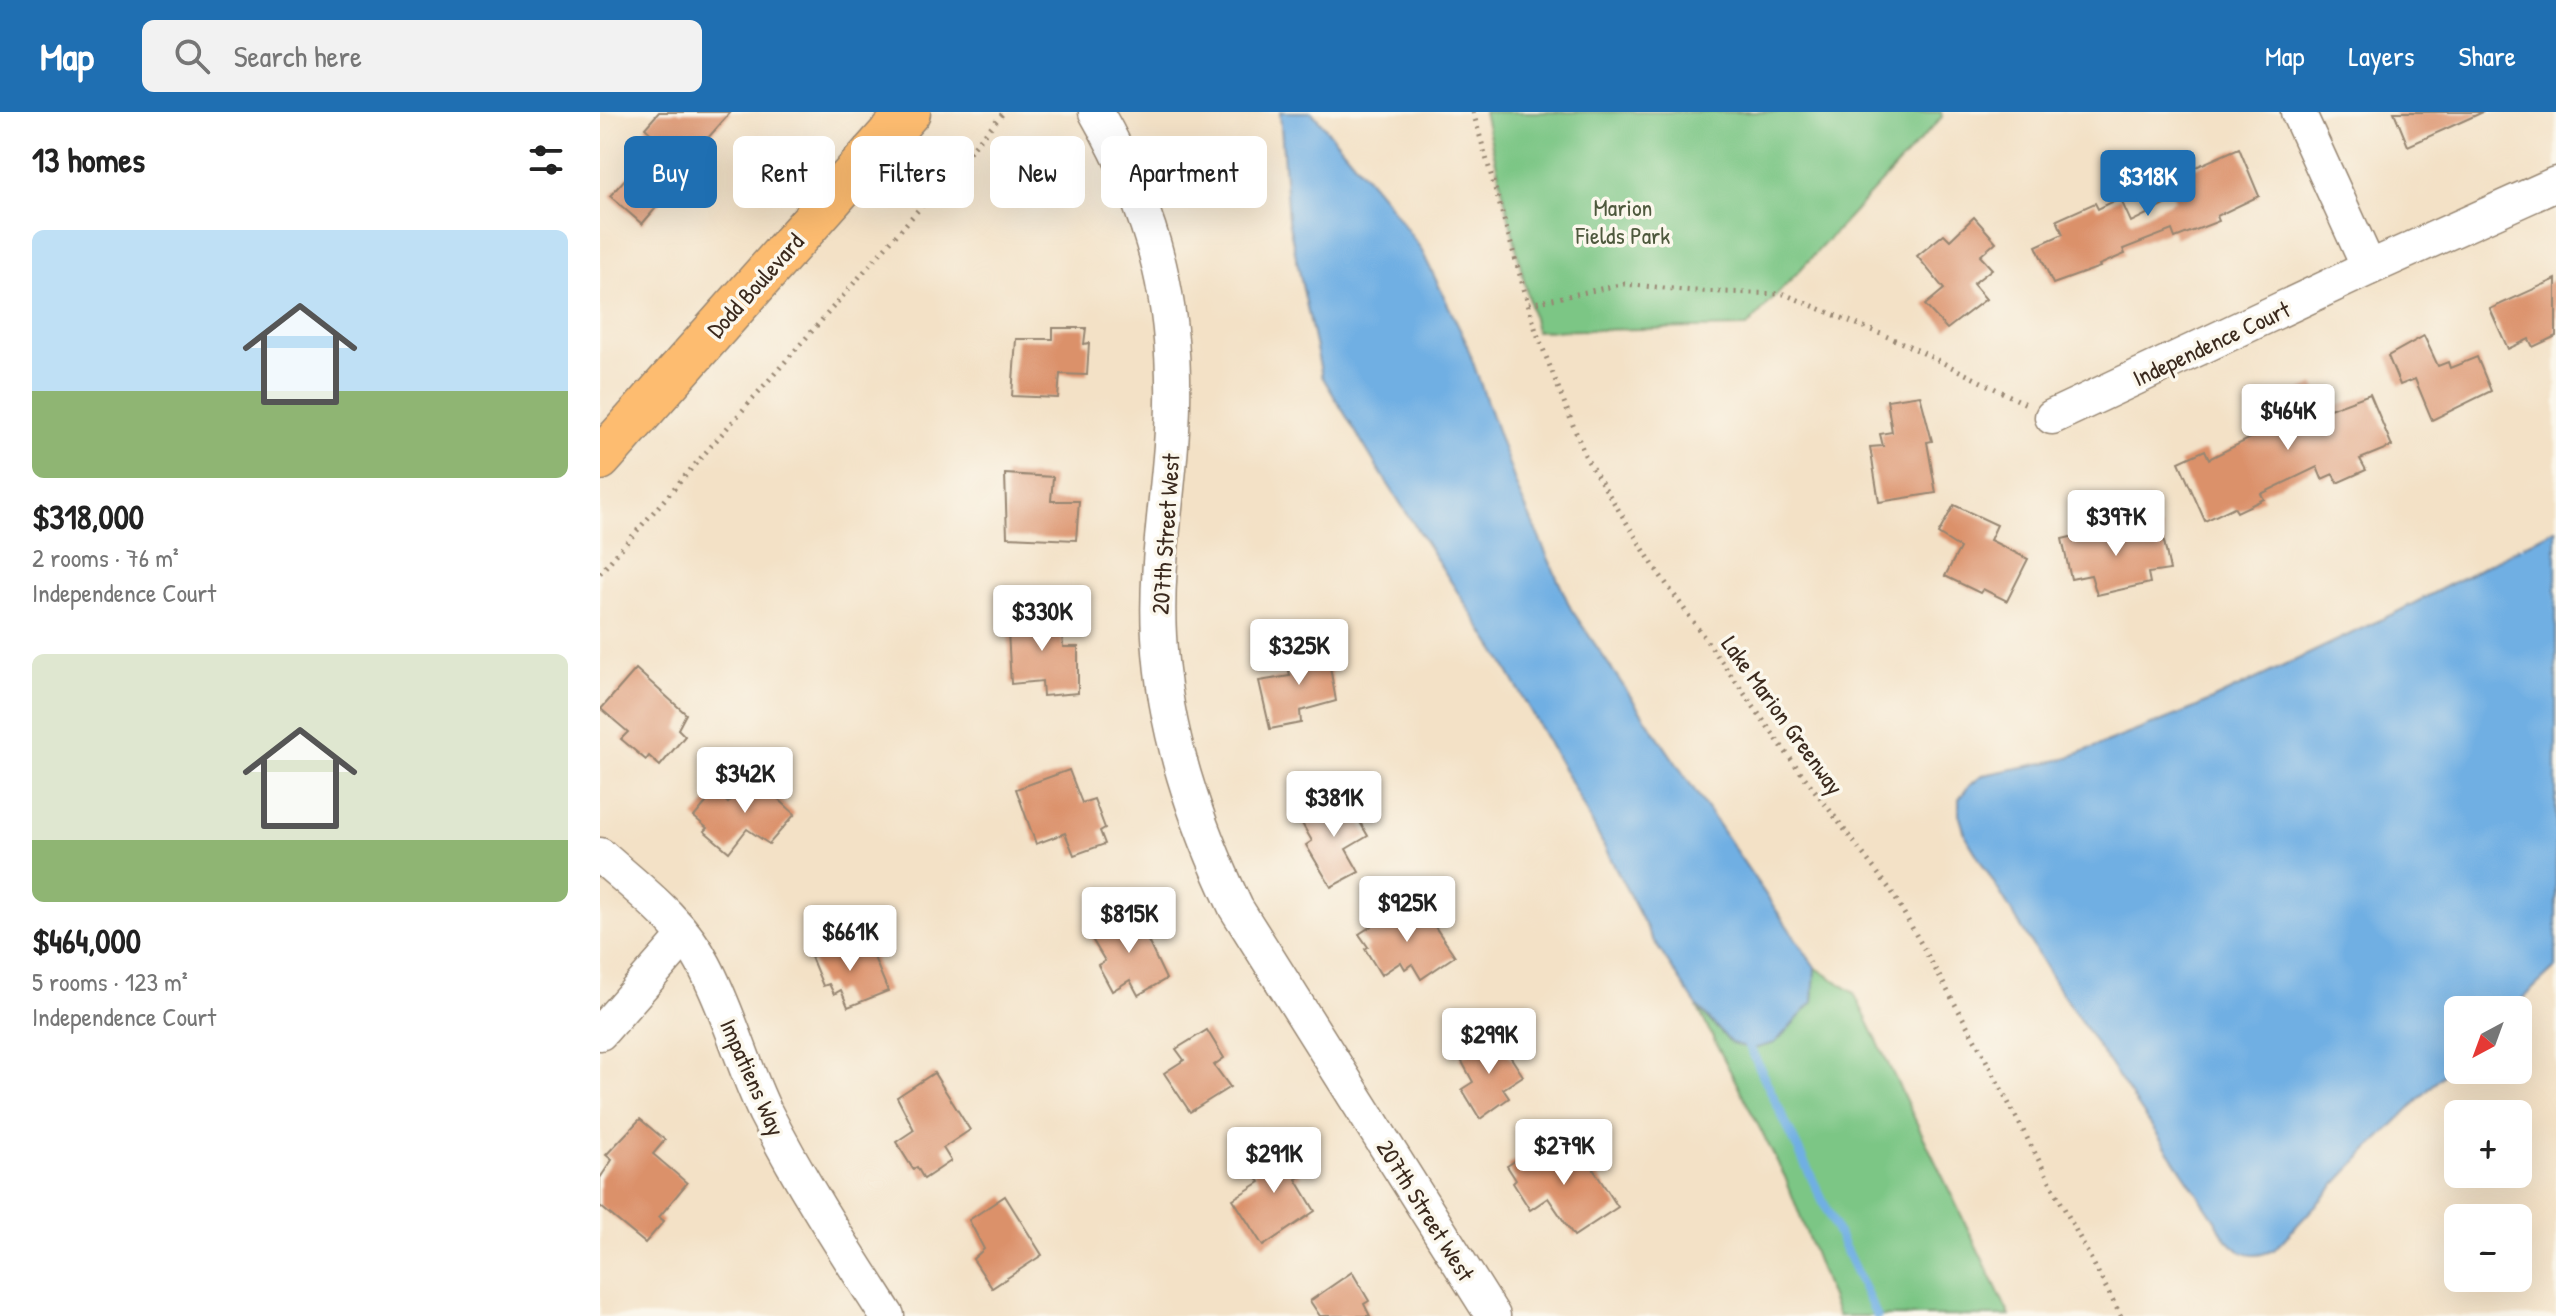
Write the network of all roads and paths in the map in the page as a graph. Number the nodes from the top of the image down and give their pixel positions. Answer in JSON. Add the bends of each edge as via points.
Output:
{"nodes":[{"id":1,"x":909,"y":112,"type":"edge"},
{"id":2,"x":1004,"y":112,"type":"edge"},
{"id":3,"x":1096,"y":112,"type":"edge"},
{"id":4,"x":1473,"y":112,"type":"edge"},
{"id":5,"x":2298,"y":112,"type":"edge"},
{"id":6,"x":2556,"y":184,"type":"edge"},
{"id":7,"x":2369,"y":268,"type":"junction"},
{"id":8,"x":1529,"y":304,"type":"junction"},
{"id":9,"x":2052,"y":417,"type":"joint"},
{"id":10,"x":600,"y":459,"type":"edge"},
{"id":11,"x":600,"y":573,"type":"edge"},
{"id":12,"x":600,"y":855,"type":"edge"},
{"id":13,"x":685,"y":936,"type":"junction"},
{"id":14,"x":600,"y":1033,"type":"edge"},
{"id":15,"x":887,"y":1316,"type":"edge"},
{"id":16,"x":1493,"y":1316,"type":"edge"},
{"id":17,"x":2121,"y":1316,"type":"edge"}],
"edges":[{"from":1,"to":10,"type":"main road","name":"Dodd Boulevard"},
{"from":2,"to":11,"type":"path"},
{"from":3,"to":16,"type":"street","name":"207th Street West","via":[[1137,192],[1169,310],[1173,393],[1158,578],[1159,638],[1177,755],[1194,810],[1236,908]]},
{"from":4,"to":8,"type":"path","name":"Lake Marion Greenway"},
{"from":5,"to":7,"type":"street"},
{"from":6,"to":7,"type":"street","name":"Independence Court"},
{"from":7,"to":9,"type":"street","name":"Independence Court"},
{"from":8,"to":9,"type":"path","via":[[1624,284],[1784,294],[1905,344]]},
{"from":8,"to":17,"type":"path","name":"Lake Marion Greenway","via":[[1586,458],[1655,568],[1892,892]]},
{"from":12,"to":13,"type":"street","name":"Impatiens Way"},
{"from":13,"to":14,"type":"street"},
{"from":13,"to":15,"type":"street","name":"Impatiens Way","via":[[708,974],[764,1109]]}]}
